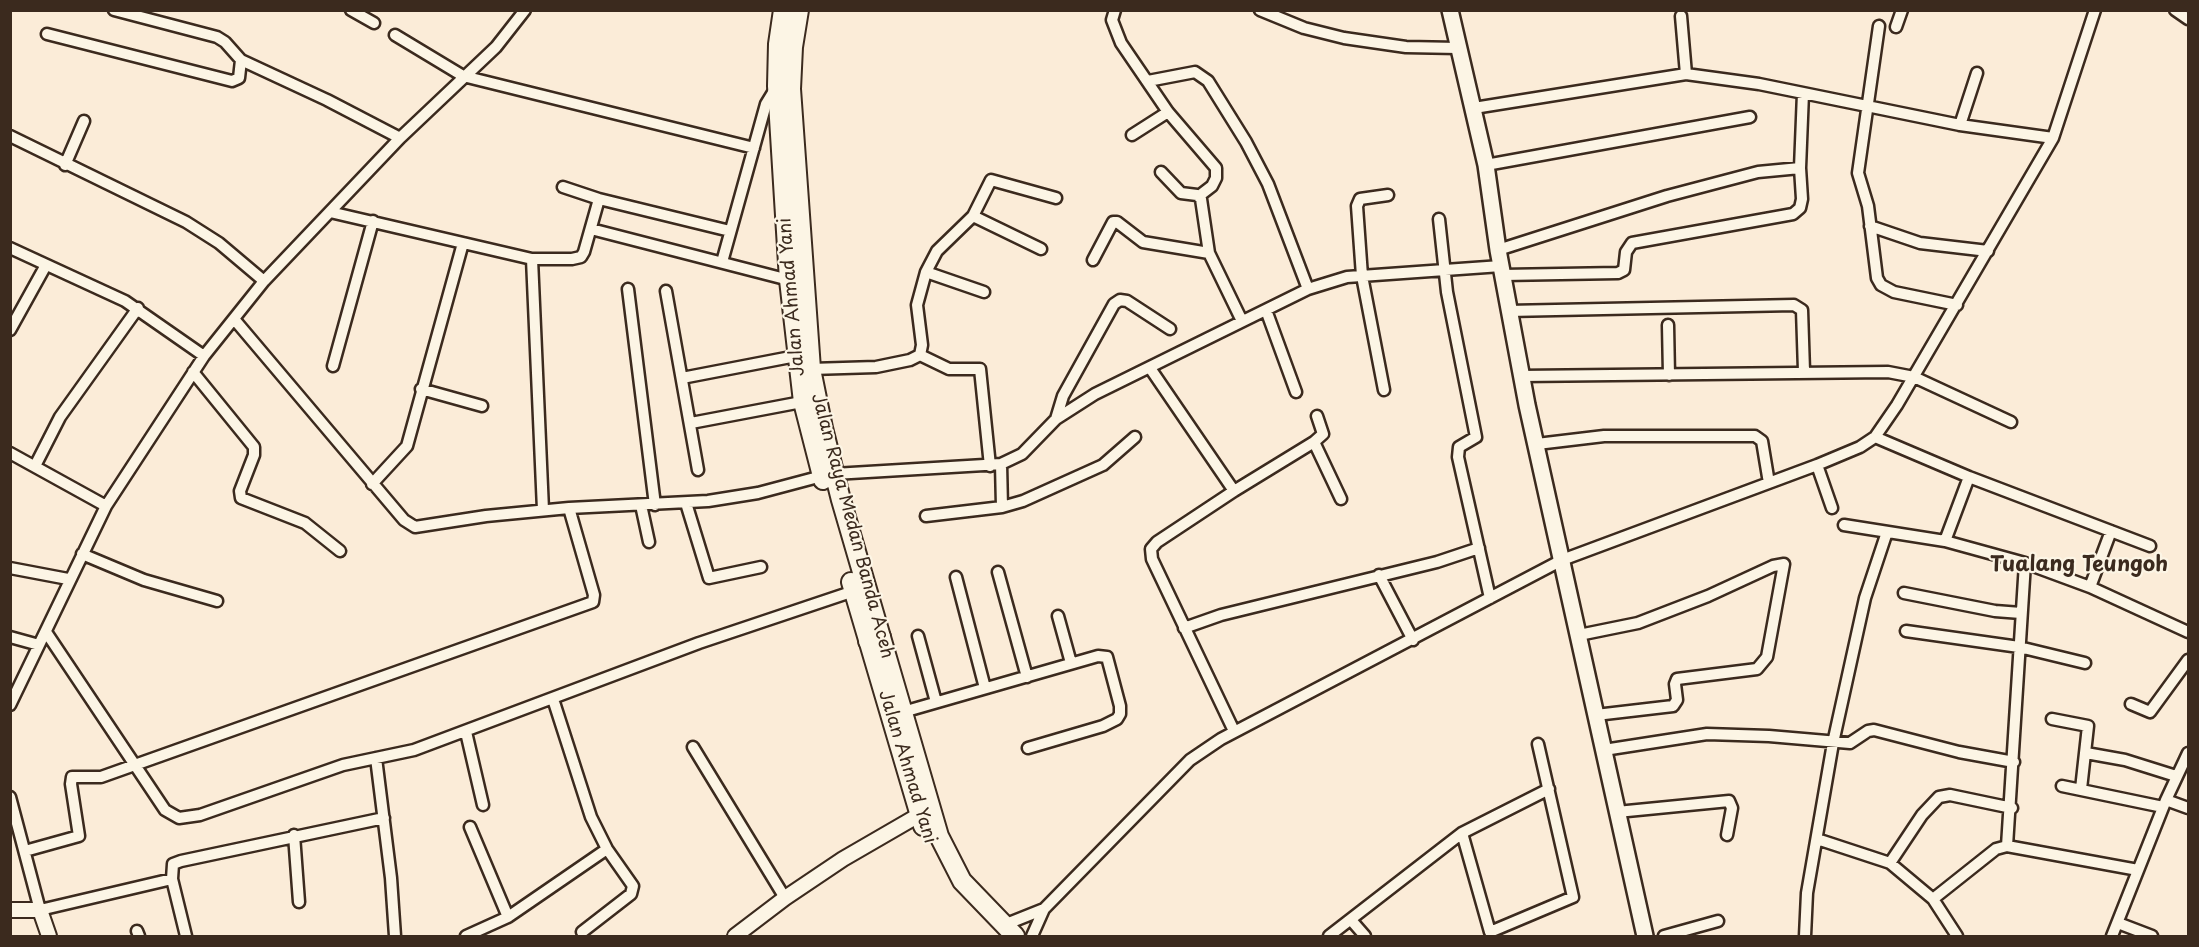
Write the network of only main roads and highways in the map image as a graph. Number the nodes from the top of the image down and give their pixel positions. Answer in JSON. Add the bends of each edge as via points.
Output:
{"nodes":[{"id":1,"x":783,"y":10,"type":"edge"},
{"id":2,"x":799,"y":10,"type":"edge"},
{"id":3,"x":1450,"y":10,"type":"edge"},
{"id":4,"x":810,"y":401,"type":"junction"},
{"id":5,"x":828,"y":475,"type":"junction"},
{"id":6,"x":874,"y":639,"type":"junction"},
{"id":7,"x":1006,"y":932,"type":"edge"},
{"id":8,"x":1645,"y":936,"type":"edge"}],
"edges":[{"from":1,"to":4,"type":"main road","name":"Jalan Ahmad Yani","via":[[777,86],[789,280],[796,356]]},
{"from":2,"to":4,"type":"main road","name":"Jalan Raya Medan Banda Aceh","via":[[792,47],[791,89]]},
{"from":3,"to":8,"type":"main road","via":[[1486,165],[1521,376]]},
{"from":4,"to":5,"type":"main road","name":"Jalan Ahmad Yani"},
{"from":5,"to":6,"type":"main road","name":"Jalan Raya Medan Banda Aceh"},
{"from":5,"to":6,"type":"main road","name":"Jalan Ahmad Yani","via":[[854,591]]},
{"from":6,"to":7,"type":"main road","name":"Jalan Raya Medan Banda Aceh","via":[[903,712],[946,852],[962,881]]},
{"from":6,"to":7,"type":"main road","name":"Jalan Ahmad Yani","via":[[919,814],[947,878]]}]}
